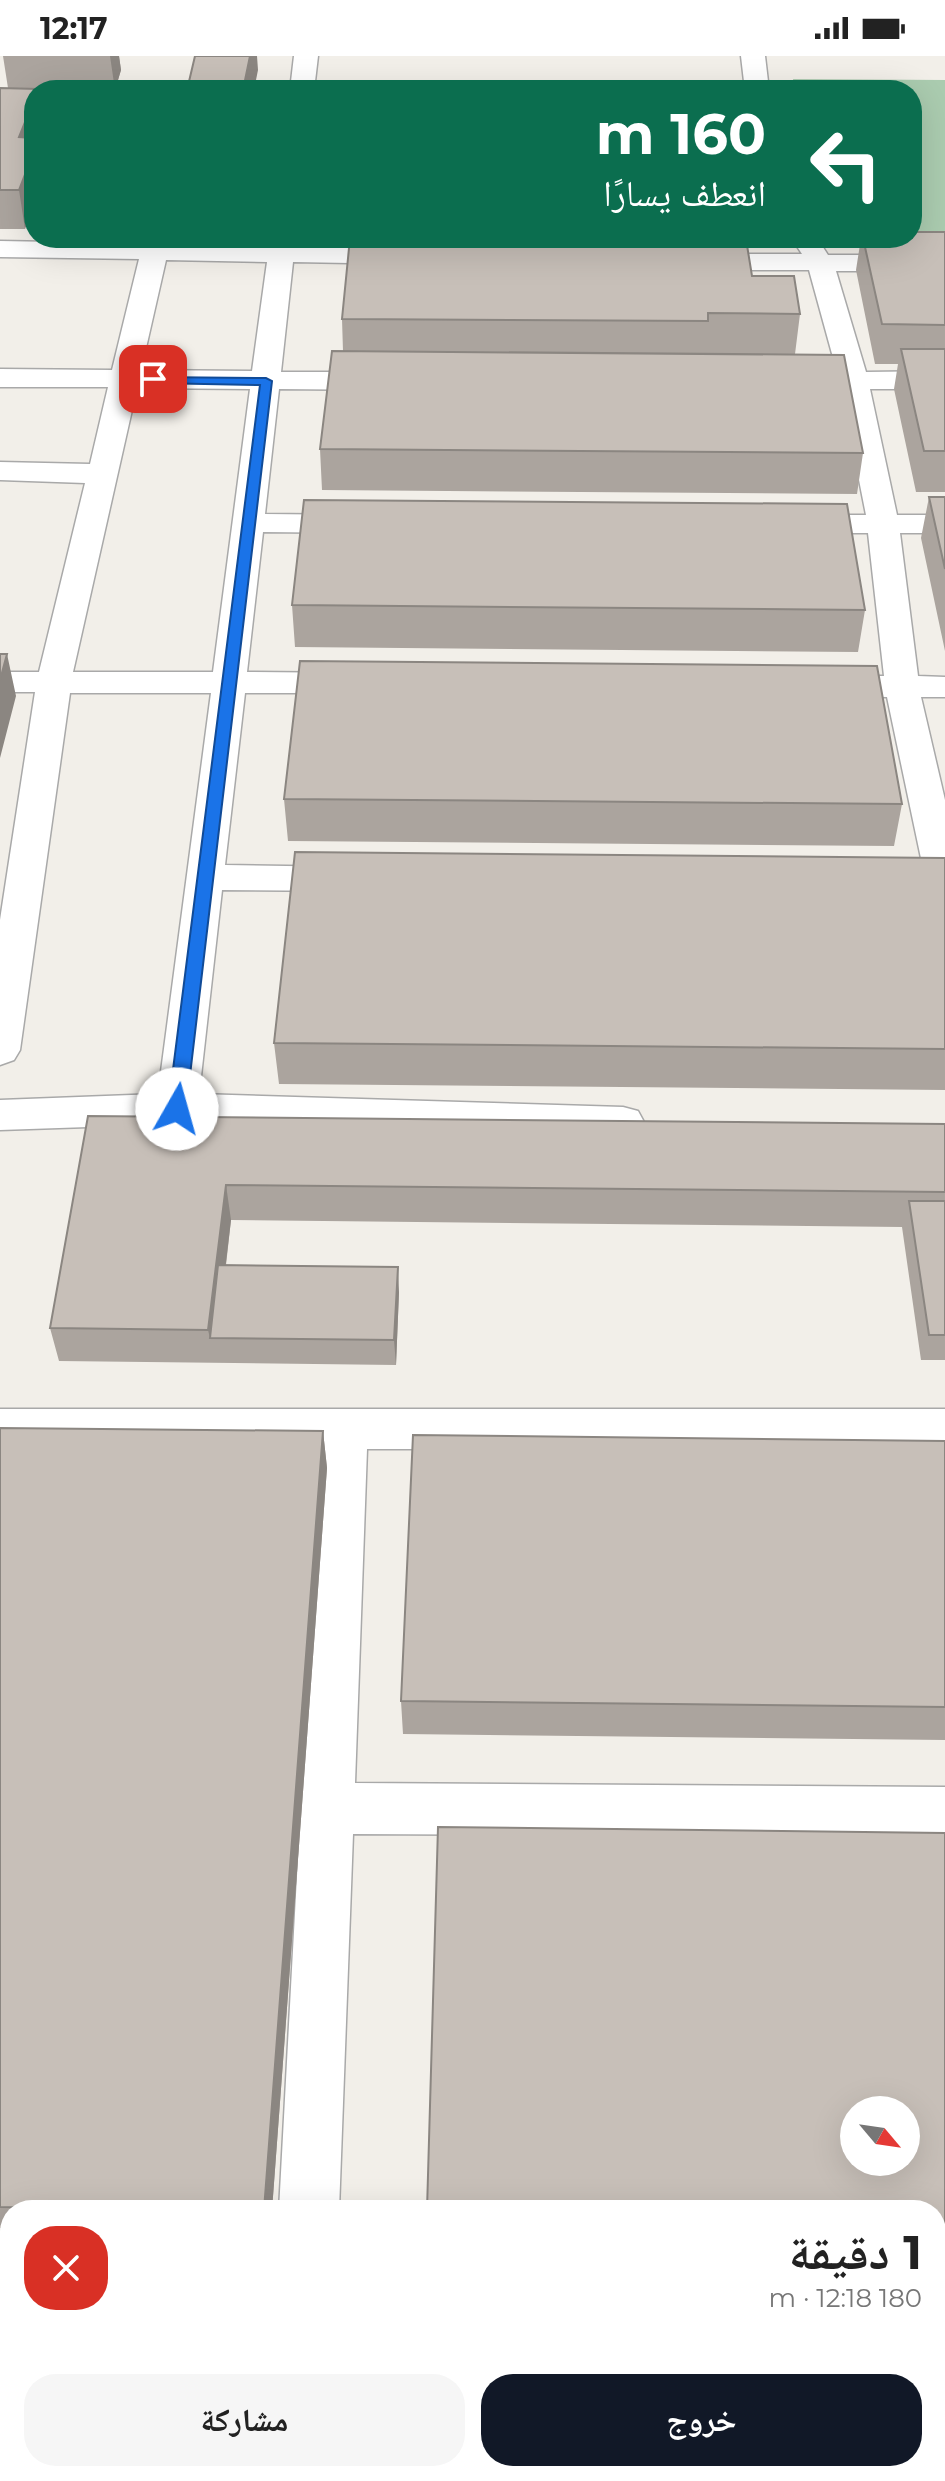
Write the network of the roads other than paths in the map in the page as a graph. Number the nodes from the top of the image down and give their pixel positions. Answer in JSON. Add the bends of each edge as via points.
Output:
{"nodes":[{"id":1,"x":306,"y":56,"type":"edge"},
{"id":2,"x":753,"y":56,"type":"edge"},
{"id":3,"x":303,"y":80,"type":"edge"},
{"id":4,"x":756,"y":80,"type":"edge"},
{"id":5,"x":245,"y":248,"type":"edge"},
{"id":6,"x":282,"y":248,"type":"edge"},
{"id":7,"x":311,"y":248,"type":"edge"},
{"id":8,"x":0,"y":249,"type":"edge"},
{"id":9,"x":813,"y":251,"type":"edge"},
{"id":10,"x":154,"y":253,"type":"junction"},
{"id":11,"x":440,"y":257,"type":"edge"},
{"id":12,"x":662,"y":261,"type":"edge"},
{"id":13,"x":945,"y":263,"type":"edge"},
{"id":14,"x":0,"y":378,"type":"edge"},
{"id":15,"x":125,"y":379,"type":"junction"},
{"id":16,"x":945,"y":380,"type":"edge"},
{"id":17,"x":266,"y":381,"type":"junction"},
{"id":18,"x":409,"y":381,"type":"edge"},
{"id":19,"x":758,"y":381,"type":"edge"},
{"id":20,"x":854,"y":381,"type":"junction"},
{"id":21,"x":0,"y":471,"type":"edge"},
{"id":22,"x":103,"y":474,"type":"junction"},
{"id":23,"x":249,"y":523,"type":"junction"},
{"id":24,"x":391,"y":524,"type":"edge"},
{"id":25,"x":756,"y":524,"type":"edge"},
{"id":26,"x":883,"y":524,"type":"junction"},
{"id":27,"x":945,"y":524,"type":"edge"},
{"id":28,"x":0,"y":682,"type":"edge"},
{"id":29,"x":54,"y":682,"type":"junction"},
{"id":30,"x":229,"y":682,"type":"junction"},
{"id":31,"x":386,"y":683,"type":"edge"},
{"id":32,"x":793,"y":686,"type":"edge"},
{"id":33,"x":902,"y":687,"type":"junction"},
{"id":34,"x":945,"y":687,"type":"edge"},
{"id":35,"x":205,"y":877,"type":"junction"},
{"id":36,"x":378,"y":880,"type":"edge"},
{"id":37,"x":935,"y":885,"type":"edge"},
{"id":38,"x":0,"y":1050,"type":"edge"},
{"id":39,"x":177,"y":1109,"type":"junction"},
{"id":40,"x":0,"y":1115,"type":"edge"},
{"id":41,"x":663,"y":1123,"type":"edge"},
{"id":42,"x":344,"y":1428,"type":"junction"},
{"id":43,"x":0,"y":1429,"type":"edge"},
{"id":44,"x":945,"y":1429,"type":"edge"},
{"id":45,"x":327,"y":1808,"type":"junction"},
{"id":46,"x":945,"y":1812,"type":"edge"},
{"id":47,"x":309,"y":2200,"type":"edge"}],
"edges":[{"from":1,"to":3,"type":"street"},
{"from":2,"to":4,"type":"street"},
{"from":5,"to":10,"type":"street"},
{"from":6,"to":17,"type":"street"},
{"from":7,"to":11,"type":"street"},
{"from":8,"to":10,"type":"street"},
{"from":9,"to":12,"type":"street"},
{"from":9,"to":13,"type":"street"},
{"from":9,"to":20,"type":"street"},
{"from":10,"to":15,"type":"street"},
{"from":14,"to":15,"type":"street"},
{"from":15,"to":17,"type":"street"},
{"from":15,"to":22,"type":"street"},
{"from":16,"to":20,"type":"street"},
{"from":17,"to":18,"type":"street"},
{"from":17,"to":23,"type":"street"},
{"from":19,"to":20,"type":"street"},
{"from":20,"to":26,"type":"street"},
{"from":21,"to":22,"type":"street"},
{"from":22,"to":29,"type":"street"},
{"from":23,"to":24,"type":"street"},
{"from":23,"to":30,"type":"street"},
{"from":25,"to":26,"type":"street"},
{"from":26,"to":27,"type":"street"},
{"from":26,"to":33,"type":"street"},
{"from":28,"to":29,"type":"street"},
{"from":29,"to":30,"type":"street"},
{"from":29,"to":38,"type":"street"},
{"from":30,"to":31,"type":"street"},
{"from":30,"to":35,"type":"street"},
{"from":32,"to":33,"type":"street"},
{"from":33,"to":34,"type":"street"},
{"from":33,"to":37,"type":"street"},
{"from":35,"to":36,"type":"street"},
{"from":35,"to":39,"type":"street"},
{"from":39,"to":40,"type":"street"},
{"from":39,"to":41,"type":"street"},
{"from":42,"to":43,"type":"street"},
{"from":42,"to":44,"type":"street"},
{"from":42,"to":45,"type":"street"},
{"from":45,"to":46,"type":"street"},
{"from":45,"to":47,"type":"street"}]}
